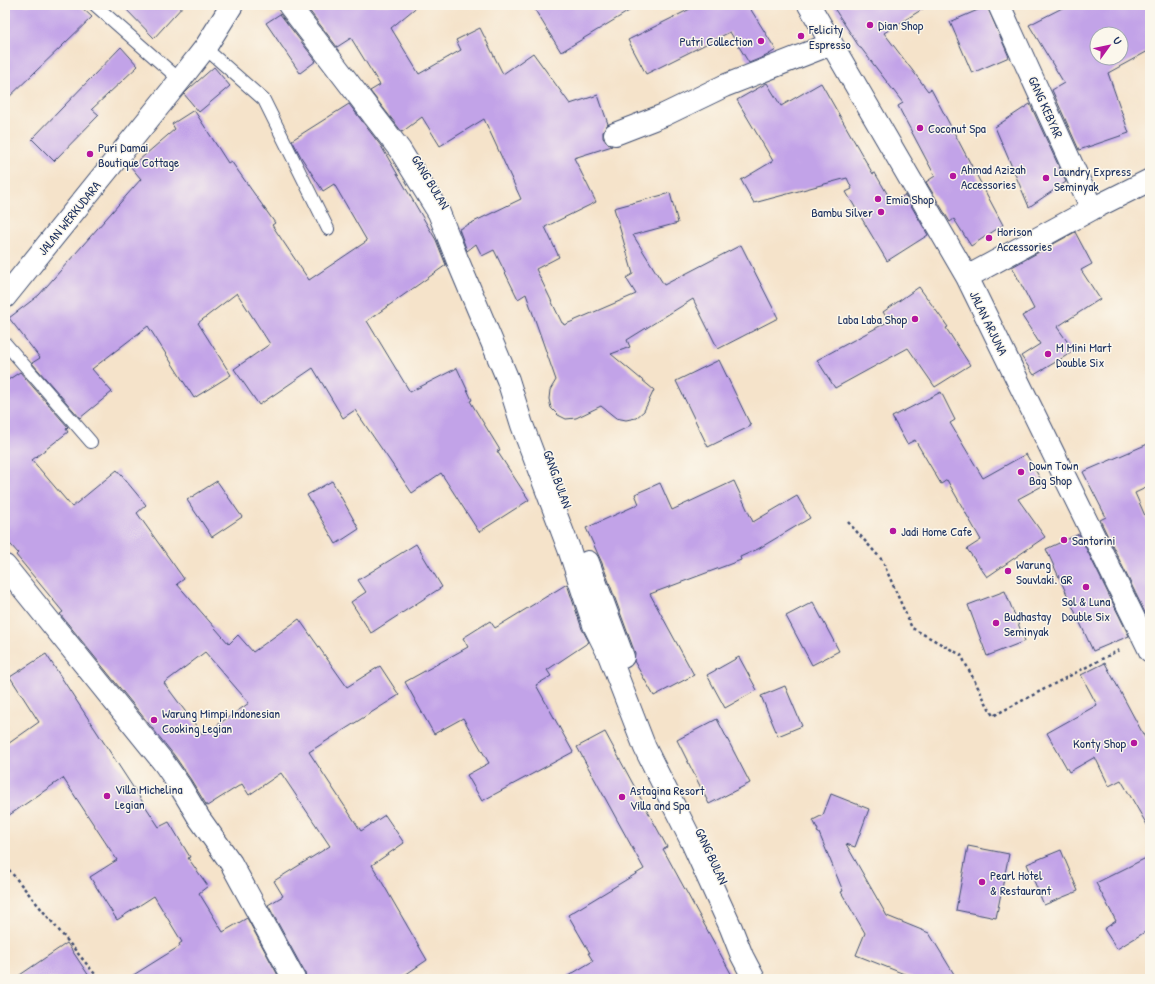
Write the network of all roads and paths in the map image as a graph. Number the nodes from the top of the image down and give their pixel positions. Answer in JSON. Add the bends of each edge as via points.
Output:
{"nodes":[{"id":1,"x":95,"y":5,"type":"edge"},
{"id":2,"x":232,"y":5,"type":"edge"},
{"id":3,"x":288,"y":5,"type":"edge"},
{"id":4,"x":302,"y":5,"type":"edge"},
{"id":5,"x":808,"y":5,"type":"edge"},
{"id":6,"x":999,"y":5,"type":"edge"},
{"id":7,"x":831,"y":44,"type":"junction"},
{"id":8,"x":205,"y":48,"type":"junction"},
{"id":9,"x":180,"y":80,"type":"junction"},
{"id":10,"x":615,"y":134,"type":"dead end"},
{"id":11,"x":1150,"y":180,"type":"edge"},
{"id":12,"x":1092,"y":209,"type":"junction"},
{"id":13,"x":328,"y":229,"type":"dead end"},
{"id":14,"x":967,"y":277,"type":"junction"},
{"id":15,"x":5,"y":297,"type":"edge"},
{"id":16,"x":5,"y":343,"type":"edge"},
{"id":17,"x":90,"y":442,"type":"dead end"},
{"id":18,"x":848,"y":522,"type":"dead end"},
{"id":19,"x":8,"y":579,"type":"edge"},
{"id":20,"x":1146,"y":644,"type":"edge"},
{"id":21,"x":5,"y":865,"type":"edge"},
{"id":22,"x":99,"y":979,"type":"edge"},
{"id":23,"x":294,"y":979,"type":"edge"},
{"id":24,"x":754,"y":979,"type":"edge"},
{"id":25,"x":769,"y":979,"type":"edge"}],
"edges":[{"from":1,"to":9,"type":"lane"},
{"from":2,"to":8,"type":"street","name":"JALAN WERKUDARA"},
{"from":3,"to":24,"type":"street","via":[[400,150],[439,213],[508,380],[594,625],[609,655],[645,748]]},
{"from":4,"to":25,"type":"street","name":"GANG BULAN","via":[[410,145],[447,205],[502,328],[647,716]]},
{"from":5,"to":7,"type":"street","name":"JALAN ARJUNA"},
{"from":6,"to":12,"type":"street","name":"GANG KEBYAR"},
{"from":7,"to":10,"type":"street","via":[[724,86],[664,116]]},
{"from":7,"to":14,"type":"street","name":"JALAN ARJUNA"},
{"from":8,"to":9,"type":"street","name":"JALAN WERKUDARA"},
{"from":8,"to":13,"type":"lane","via":[[264,100]]},
{"from":9,"to":15,"type":"street","name":"JALAN WERKUDARA"},
{"from":11,"to":12,"type":"street"},
{"from":12,"to":14,"type":"street"},
{"from":14,"to":20,"type":"street","name":"JALAN ARJUNA"},
{"from":16,"to":17,"type":"lane"},
{"from":18,"to":20,"type":"path","via":[[882,560],[912,628],[961,655],[992,716]]},
{"from":19,"to":23,"type":"street","via":[[164,763],[231,863]]},
{"from":21,"to":22,"type":"path"}]}
